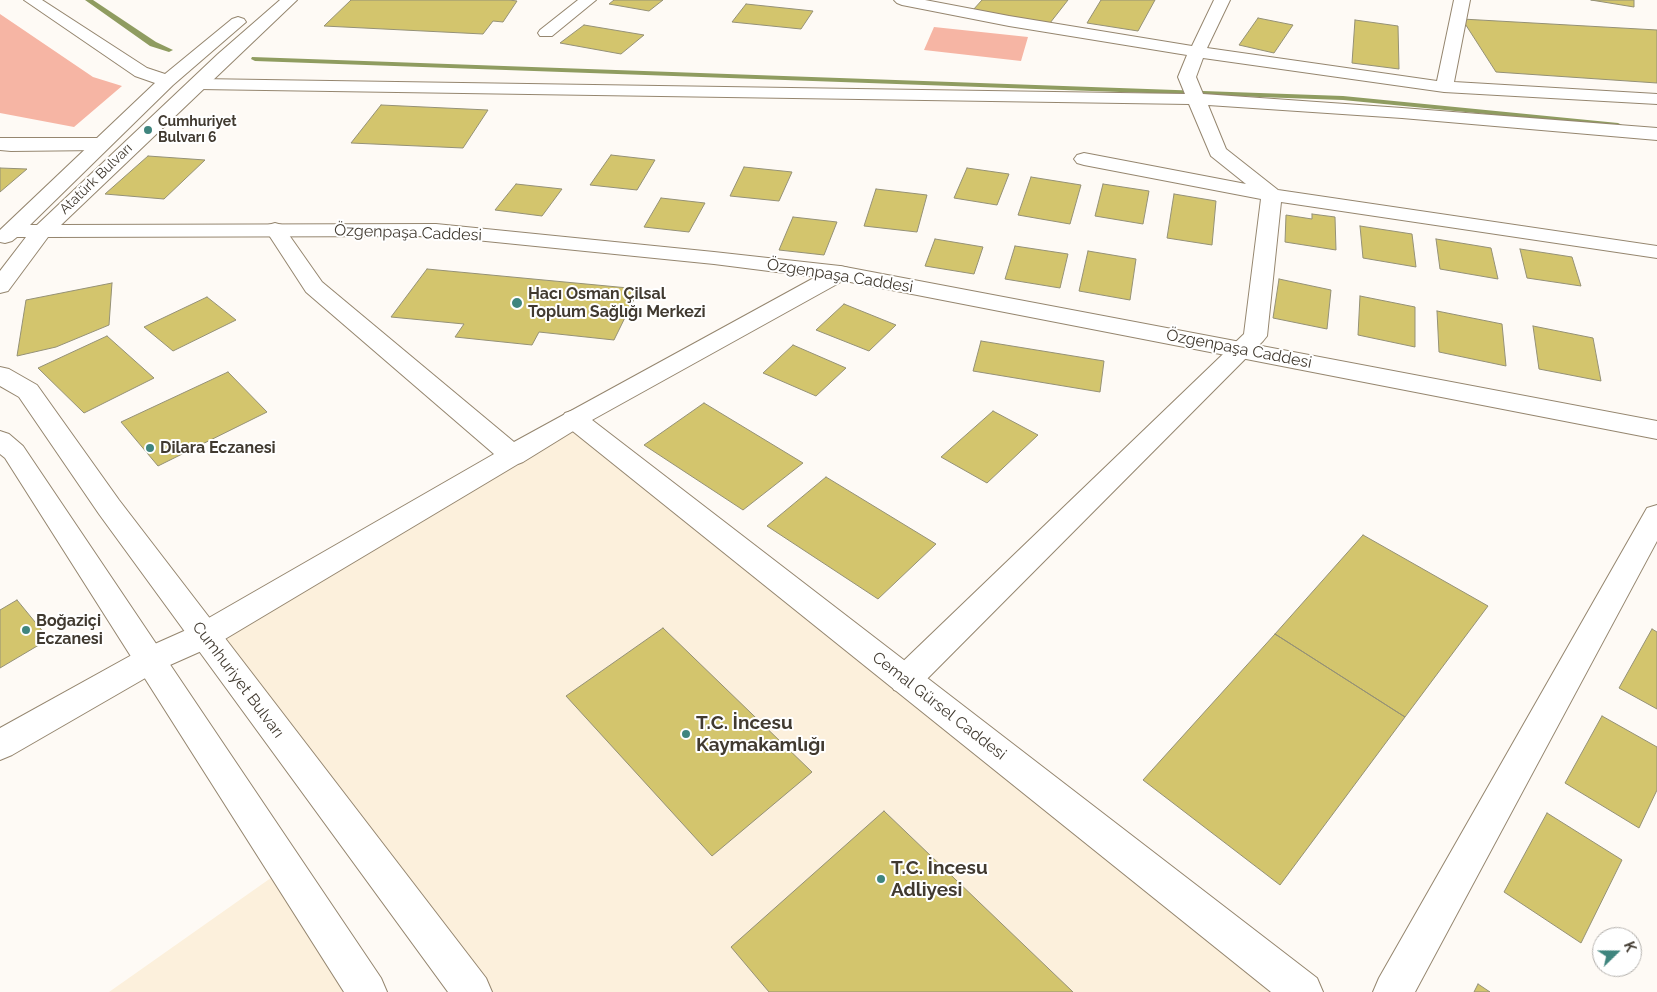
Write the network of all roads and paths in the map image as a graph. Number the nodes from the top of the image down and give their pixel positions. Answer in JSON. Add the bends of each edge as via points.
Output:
{"nodes":[{"id":1,"x":32,"y":0,"type":"edge"},
{"id":2,"x":289,"y":0,"type":"edge"},
{"id":3,"x":588,"y":0,"type":"edge"},
{"id":4,"x":902,"y":0,"type":"edge"},
{"id":5,"x":1222,"y":0,"type":"edge"},
{"id":6,"x":1462,"y":0,"type":"edge"},
{"id":7,"x":256,"y":6,"type":"edge"},
{"id":8,"x":546,"y":33,"type":"dead end"},
{"id":9,"x":1197,"y":52,"type":"junction"},
{"id":10,"x":167,"y":82,"type":"junction"},
{"id":11,"x":199,"y":84,"type":"junction"},
{"id":12,"x":1444,"y":87,"type":"junction"},
{"id":13,"x":1192,"y":88,"type":"junction"},
{"id":14,"x":1657,"y":99,"type":"edge"},
{"id":15,"x":1657,"y":134,"type":"edge"},
{"id":16,"x":0,"y":144,"type":"edge"},
{"id":17,"x":100,"y":144,"type":"junction"},
{"id":18,"x":1084,"y":159,"type":"dead end"},
{"id":19,"x":1272,"y":195,"type":"junction"},
{"id":20,"x":43,"y":230,"type":"junction"},
{"id":21,"x":275,"y":230,"type":"junction"},
{"id":22,"x":6,"y":236,"type":"edge"},
{"id":23,"x":1656,"y":256,"type":"edge"},
{"id":24,"x":840,"y":273,"type":"junction"},
{"id":25,"x":0,"y":286,"type":"edge"},
{"id":26,"x":1241,"y":350,"type":"junction"},
{"id":27,"x":0,"y":375,"type":"edge"},
{"id":28,"x":574,"y":419,"type":"junction"},
{"id":29,"x":1657,"y":430,"type":"edge"},
{"id":30,"x":0,"y":440,"type":"edge"},
{"id":31,"x":514,"y":456,"type":"junction"},
{"id":32,"x":1657,"y":515,"type":"edge"},
{"id":33,"x":204,"y":636,"type":"junction"},
{"id":34,"x":150,"y":660,"type":"junction"},
{"id":35,"x":905,"y":680,"type":"junction"},
{"id":36,"x":0,"y":745,"type":"edge"},
{"id":37,"x":368,"y":992,"type":"edge"},
{"id":38,"x":472,"y":992,"type":"edge"},
{"id":39,"x":1303,"y":992,"type":"edge"},
{"id":40,"x":1393,"y":992,"type":"edge"}],
"edges":[{"from":1,"to":10,"type":"street","via":[[141,72]]},
{"from":2,"to":11,"type":"street","name":"Atatürk Bulvarı"},
{"from":3,"to":8,"type":"street"},
{"from":4,"to":9,"type":"street"},
{"from":5,"to":9,"type":"street"},
{"from":6,"to":12,"type":"street"},
{"from":7,"to":10,"type":"street","name":"Atatürk Bulvarı"},
{"from":9,"to":12,"type":"street"},
{"from":9,"to":13,"type":"street"},
{"from":10,"to":17,"type":"street","name":"Atatürk Bulvarı"},
{"from":11,"to":13,"type":"street"},
{"from":11,"to":20,"type":"street","name":"Atatürk Bulvarı"},
{"from":12,"to":14,"type":"street"},
{"from":13,"to":15,"type":"street","via":[[1392,112]]},
{"from":13,"to":19,"type":"street","via":[[1218,152]]},
{"from":16,"to":17,"type":"street"},
{"from":17,"to":22,"type":"street","name":"Atatürk Bulvarı"},
{"from":18,"to":19,"type":"street"},
{"from":19,"to":23,"type":"street"},
{"from":19,"to":26,"type":"street","via":[[1255,336]]},
{"from":20,"to":21,"type":"street","name":"Özgenpaşa Caddesi"},
{"from":20,"to":22,"type":"street","name":"Özgenpaşa Caddesi"},
{"from":20,"to":25,"type":"street","name":"Atatürk Bulvarı"},
{"from":21,"to":24,"type":"street","name":"Özgenpaşa Caddesi","via":[[436,230]]},
{"from":21,"to":31,"type":"street","via":[[314,287]]},
{"from":24,"to":26,"type":"street","name":"Özgenpaşa Caddesi"},
{"from":24,"to":28,"type":"street"},
{"from":26,"to":29,"type":"street","name":"Özgenpaşa Caddesi"},
{"from":26,"to":35,"type":"street"},
{"from":27,"to":33,"type":"street","name":"Cumhuriyet Bulvarı","via":[[28,391]]},
{"from":28,"to":31,"type":"street"},
{"from":28,"to":35,"type":"street","name":"Cemal Gürsel Caddesi"},
{"from":30,"to":34,"type":"street","via":[[14,452]]},
{"from":31,"to":33,"type":"street"},
{"from":32,"to":40,"type":"street"},
{"from":33,"to":34,"type":"street"},
{"from":33,"to":38,"type":"street","name":"Cumhuriyet Bulvarı"},
{"from":34,"to":36,"type":"street"},
{"from":34,"to":37,"type":"street"},
{"from":35,"to":39,"type":"street","name":"Cemal Gürsel Caddesi"}]}
